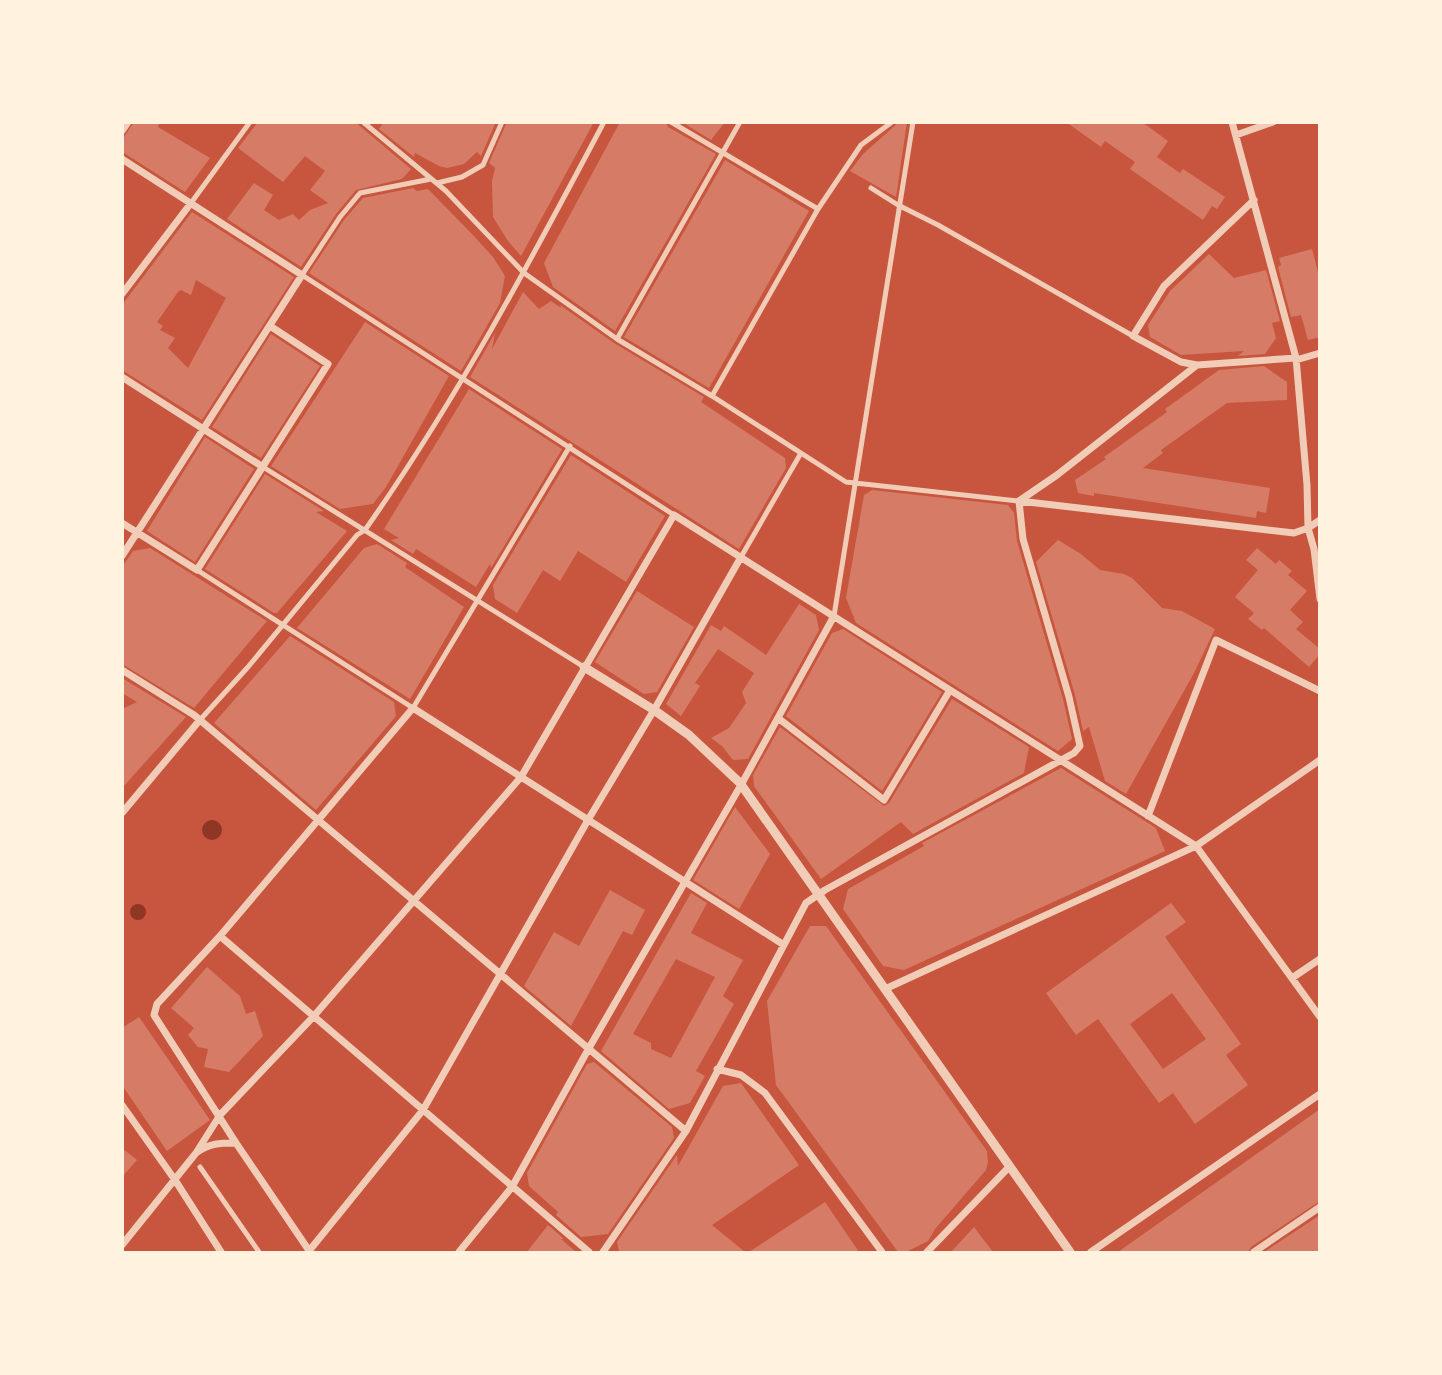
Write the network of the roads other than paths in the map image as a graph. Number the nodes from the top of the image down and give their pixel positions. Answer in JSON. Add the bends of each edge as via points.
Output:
{"nodes":[{"id":1,"x":128,"y":122,"type":"edge"},
{"id":2,"x":250,"y":122,"type":"edge"},
{"id":3,"x":363,"y":122,"type":"edge"},
{"id":4,"x":502,"y":122,"type":"edge"},
{"id":5,"x":604,"y":122,"type":"edge"},
{"id":6,"x":671,"y":122,"type":"edge"},
{"id":7,"x":740,"y":122,"type":"edge"},
{"id":8,"x":892,"y":122,"type":"edge"},
{"id":9,"x":912,"y":122,"type":"edge"},
{"id":10,"x":1232,"y":122,"type":"edge"},
{"id":11,"x":1273,"y":122,"type":"edge"},
{"id":12,"x":122,"y":131,"type":"edge"},
{"id":13,"x":1236,"y":135,"type":"junction"},
{"id":14,"x":722,"y":153,"type":"junction"},
{"id":15,"x":122,"y":159,"type":"edge"},
{"id":16,"x":434,"y":181,"type":"junction"},
{"id":17,"x":871,"y":188,"type":"dead end"},
{"id":18,"x":1254,"y":200,"type":"junction"},
{"id":19,"x":191,"y":204,"type":"junction"},
{"id":20,"x":898,"y":205,"type":"junction"},
{"id":21,"x":818,"y":209,"type":"junction"},
{"id":22,"x":524,"y":273,"type":"junction"},
{"id":23,"x":302,"y":275,"type":"junction"},
{"id":24,"x":122,"y":294,"type":"edge"},
{"id":25,"x":270,"y":326,"type":"junction"},
{"id":26,"x":1133,"y":336,"type":"junction"},
{"id":27,"x":617,"y":339,"type":"junction"},
{"id":28,"x":1320,"y":352,"type":"edge"},
{"id":29,"x":1296,"y":359,"type":"junction"},
{"id":30,"x":1197,"y":365,"type":"junction"},
{"id":31,"x":122,"y":377,"type":"edge"},
{"id":32,"x":461,"y":378,"type":"junction"},
{"id":33,"x":712,"y":396,"type":"junction"},
{"id":34,"x":204,"y":428,"type":"junction"},
{"id":35,"x":570,"y":446,"type":"junction"},
{"id":36,"x":801,"y":453,"type":"junction"},
{"id":37,"x":263,"y":467,"type":"junction"},
{"id":38,"x":856,"y":484,"type":"junction"},
{"id":39,"x":1018,"y":501,"type":"junction"},
{"id":40,"x":674,"y":515,"type":"junction"},
{"id":41,"x":1320,"y":520,"type":"edge"},
{"id":42,"x":122,"y":523,"type":"edge"},
{"id":43,"x":1308,"y":528,"type":"junction"},
{"id":44,"x":365,"y":530,"type":"junction"},
{"id":45,"x":137,"y":533,"type":"junction"},
{"id":46,"x":122,"y":556,"type":"edge"},
{"id":47,"x":741,"y":557,"type":"junction"},
{"id":48,"x":197,"y":570,"type":"junction"},
{"id":49,"x":478,"y":599,"type":"junction"},
{"id":50,"x":1320,"y":599,"type":"edge"},
{"id":51,"x":834,"y":616,"type":"junction"},
{"id":52,"x":282,"y":624,"type":"junction"},
{"id":53,"x":584,"y":667,"type":"junction"},
{"id":54,"x":122,"y":670,"type":"edge"},
{"id":55,"x":950,"y":690,"type":"junction"},
{"id":56,"x":1320,"y":691,"type":"edge"},
{"id":57,"x":412,"y":708,"type":"junction"},
{"id":58,"x":654,"y":710,"type":"junction"},
{"id":59,"x":778,"y":718,"type":"junction"},
{"id":60,"x":199,"y":721,"type":"junction"},
{"id":61,"x":1060,"y":760,"type":"junction"},
{"id":62,"x":1320,"y":760,"type":"edge"},
{"id":63,"x":520,"y":777,"type":"junction"},
{"id":64,"x":741,"y":785,"type":"junction"},
{"id":65,"x":122,"y":813,"type":"edge"},
{"id":66,"x":1148,"y":816,"type":"junction"},
{"id":67,"x":320,"y":819,"type":"junction"},
{"id":68,"x":588,"y":820,"type":"junction"},
{"id":69,"x":1196,"y":846,"type":"junction"},
{"id":70,"x":685,"y":881,"type":"junction"},
{"id":71,"x":818,"y":894,"type":"junction"},
{"id":72,"x":413,"y":900,"type":"junction"},
{"id":73,"x":220,"y":936,"type":"junction"},
{"id":74,"x":785,"y":945,"type":"junction"},
{"id":75,"x":1320,"y":959,"type":"edge"},
{"id":76,"x":500,"y":974,"type":"junction"},
{"id":77,"x":1292,"y":978,"type":"junction"},
{"id":78,"x":884,"y":989,"type":"junction"},
{"id":79,"x":313,"y":1017,"type":"junction"},
{"id":80,"x":1320,"y":1017,"type":"edge"},
{"id":81,"x":589,"y":1048,"type":"junction"},
{"id":82,"x":717,"y":1069,"type":"junction"},
{"id":83,"x":1320,"y":1094,"type":"edge"},
{"id":84,"x":122,"y":1105,"type":"edge"},
{"id":85,"x":423,"y":1110,"type":"junction"},
{"id":86,"x":219,"y":1115,"type":"junction"},
{"id":87,"x":686,"y":1131,"type":"junction"},
{"id":88,"x":236,"y":1143,"type":"junction"},
{"id":89,"x":196,"y":1153,"type":"junction"},
{"id":90,"x":1010,"y":1166,"type":"junction"},
{"id":91,"x":200,"y":1167,"type":"dead end"},
{"id":92,"x":175,"y":1180,"type":"junction"},
{"id":93,"x":512,"y":1187,"type":"junction"},
{"id":94,"x":1320,"y":1207,"type":"edge"},
{"id":95,"x":122,"y":1245,"type":"edge"},
{"id":96,"x":220,"y":1252,"type":"edge"},
{"id":97,"x":259,"y":1252,"type":"edge"},
{"id":98,"x":310,"y":1252,"type":"edge"},
{"id":99,"x":459,"y":1252,"type":"edge"},
{"id":100,"x":589,"y":1252,"type":"edge"},
{"id":101,"x":603,"y":1252,"type":"edge"},
{"id":102,"x":882,"y":1252,"type":"edge"},
{"id":103,"x":927,"y":1252,"type":"edge"},
{"id":104,"x":1070,"y":1252,"type":"edge"},
{"id":105,"x":1091,"y":1252,"type":"edge"},
{"id":106,"x":1254,"y":1252,"type":"edge"}],
"edges":[{"from":1,"to":12,"type":"street"},
{"from":2,"to":19,"type":"street"},
{"from":3,"to":16,"type":"street"},
{"from":4,"to":16,"type":"street","via":[[484,166],[462,177]]},
{"from":5,"to":22,"type":"street"},
{"from":6,"to":14,"type":"street"},
{"from":7,"to":14,"type":"street"},
{"from":8,"to":21,"type":"street","via":[[862,145]]},
{"from":9,"to":20,"type":"street"},
{"from":10,"to":13,"type":"street"},
{"from":11,"to":13,"type":"street"},
{"from":13,"to":18,"type":"street"},
{"from":14,"to":21,"type":"street"},
{"from":14,"to":27,"type":"street"},
{"from":15,"to":19,"type":"street"},
{"from":16,"to":22,"type":"street"},
{"from":16,"to":23,"type":"street","via":[[360,193]]},
{"from":17,"to":20,"type":"street"},
{"from":18,"to":26,"type":"street","via":[[1164,286]]},
{"from":18,"to":29,"type":"street"},
{"from":19,"to":23,"type":"street"},
{"from":19,"to":24,"type":"street"},
{"from":20,"to":26,"type":"street"},
{"from":20,"to":38,"type":"street"},
{"from":21,"to":33,"type":"street"},
{"from":22,"to":27,"type":"street"},
{"from":22,"to":32,"type":"street"},
{"from":23,"to":25,"type":"street"},
{"from":23,"to":32,"type":"street"},
{"from":25,"to":34,"type":"street"},
{"from":25,"to":37,"type":"street","via":[[328,364]]},
{"from":26,"to":30,"type":"street","via":[[1181,362]]},
{"from":27,"to":33,"type":"street"},
{"from":28,"to":29,"type":"street"},
{"from":29,"to":30,"type":"street"},
{"from":29,"to":43,"type":"street"},
{"from":30,"to":39,"type":"street"},
{"from":31,"to":34,"type":"street"},
{"from":32,"to":35,"type":"street"},
{"from":32,"to":44,"type":"street","via":[[406,472]]},
{"from":33,"to":36,"type":"street"},
{"from":34,"to":37,"type":"street"},
{"from":34,"to":45,"type":"street"},
{"from":35,"to":40,"type":"street"},
{"from":35,"to":49,"type":"street"},
{"from":36,"to":38,"type":"street"},
{"from":36,"to":47,"type":"street"},
{"from":37,"to":44,"type":"street"},
{"from":37,"to":48,"type":"street"},
{"from":38,"to":39,"type":"street"},
{"from":38,"to":51,"type":"street"},
{"from":39,"to":43,"type":"street","via":[[1294,533]]},
{"from":39,"to":61,"type":"street","via":[[1023,539],[1080,746]]},
{"from":40,"to":47,"type":"street"},
{"from":40,"to":53,"type":"street"},
{"from":41,"to":43,"type":"street"},
{"from":42,"to":45,"type":"street"},
{"from":43,"to":50,"type":"street"},
{"from":44,"to":49,"type":"street"},
{"from":44,"to":52,"type":"street"},
{"from":45,"to":46,"type":"street"},
{"from":45,"to":48,"type":"street"},
{"from":47,"to":51,"type":"street"},
{"from":47,"to":58,"type":"street"},
{"from":48,"to":52,"type":"street"},
{"from":49,"to":53,"type":"street"},
{"from":49,"to":57,"type":"street"},
{"from":51,"to":55,"type":"street"},
{"from":51,"to":59,"type":"street"},
{"from":52,"to":57,"type":"street"},
{"from":52,"to":60,"type":"street"},
{"from":53,"to":58,"type":"street"},
{"from":53,"to":63,"type":"street"},
{"from":54,"to":60,"type":"street"},
{"from":55,"to":59,"type":"street","via":[[884,800]]},
{"from":55,"to":61,"type":"street"},
{"from":56,"to":66,"type":"street","via":[[1216,640]]},
{"from":57,"to":63,"type":"street"},
{"from":57,"to":67,"type":"street"},
{"from":58,"to":64,"type":"street","via":[[689,735]]},
{"from":58,"to":68,"type":"street"},
{"from":59,"to":64,"type":"street"},
{"from":60,"to":65,"type":"street"},
{"from":60,"to":67,"type":"street"},
{"from":61,"to":66,"type":"street"},
{"from":61,"to":71,"type":"street"},
{"from":62,"to":69,"type":"street"},
{"from":63,"to":68,"type":"street"},
{"from":63,"to":72,"type":"street"},
{"from":64,"to":70,"type":"street"},
{"from":64,"to":71,"type":"street"},
{"from":66,"to":69,"type":"street"},
{"from":67,"to":72,"type":"street"},
{"from":67,"to":73,"type":"street"},
{"from":68,"to":70,"type":"street"},
{"from":68,"to":76,"type":"street"},
{"from":69,"to":77,"type":"street"},
{"from":69,"to":78,"type":"street"},
{"from":70,"to":74,"type":"street"},
{"from":70,"to":81,"type":"street"},
{"from":71,"to":74,"type":"street","via":[[806,903]]},
{"from":71,"to":78,"type":"street"},
{"from":72,"to":76,"type":"street"},
{"from":72,"to":79,"type":"street"},
{"from":73,"to":79,"type":"street"},
{"from":73,"to":86,"type":"street","via":[[157,1004],[154,1015]]},
{"from":74,"to":82,"type":"street"},
{"from":75,"to":77,"type":"street"},
{"from":76,"to":81,"type":"street"},
{"from":76,"to":85,"type":"street"},
{"from":77,"to":80,"type":"street"},
{"from":78,"to":90,"type":"street"},
{"from":79,"to":85,"type":"street"},
{"from":79,"to":86,"type":"street"},
{"from":81,"to":87,"type":"street"},
{"from":81,"to":93,"type":"street"},
{"from":82,"to":87,"type":"street"},
{"from":82,"to":102,"type":"street","via":[[741,1075],[765,1093]]},
{"from":83,"to":105,"type":"street"},
{"from":84,"to":92,"type":"street"},
{"from":85,"to":93,"type":"street"},
{"from":85,"to":98,"type":"street"},
{"from":86,"to":88,"type":"street"},
{"from":86,"to":89,"type":"street"},
{"from":87,"to":101,"type":"street"},
{"from":88,"to":89,"type":"street","via":[[216,1142]]},
{"from":88,"to":98,"type":"street"},
{"from":89,"to":92,"type":"street"},
{"from":90,"to":103,"type":"street"},
{"from":90,"to":104,"type":"street"},
{"from":91,"to":97,"type":"street"},
{"from":92,"to":95,"type":"street"},
{"from":92,"to":96,"type":"street"},
{"from":93,"to":99,"type":"street"},
{"from":93,"to":100,"type":"street"},
{"from":94,"to":106,"type":"street"}]}
